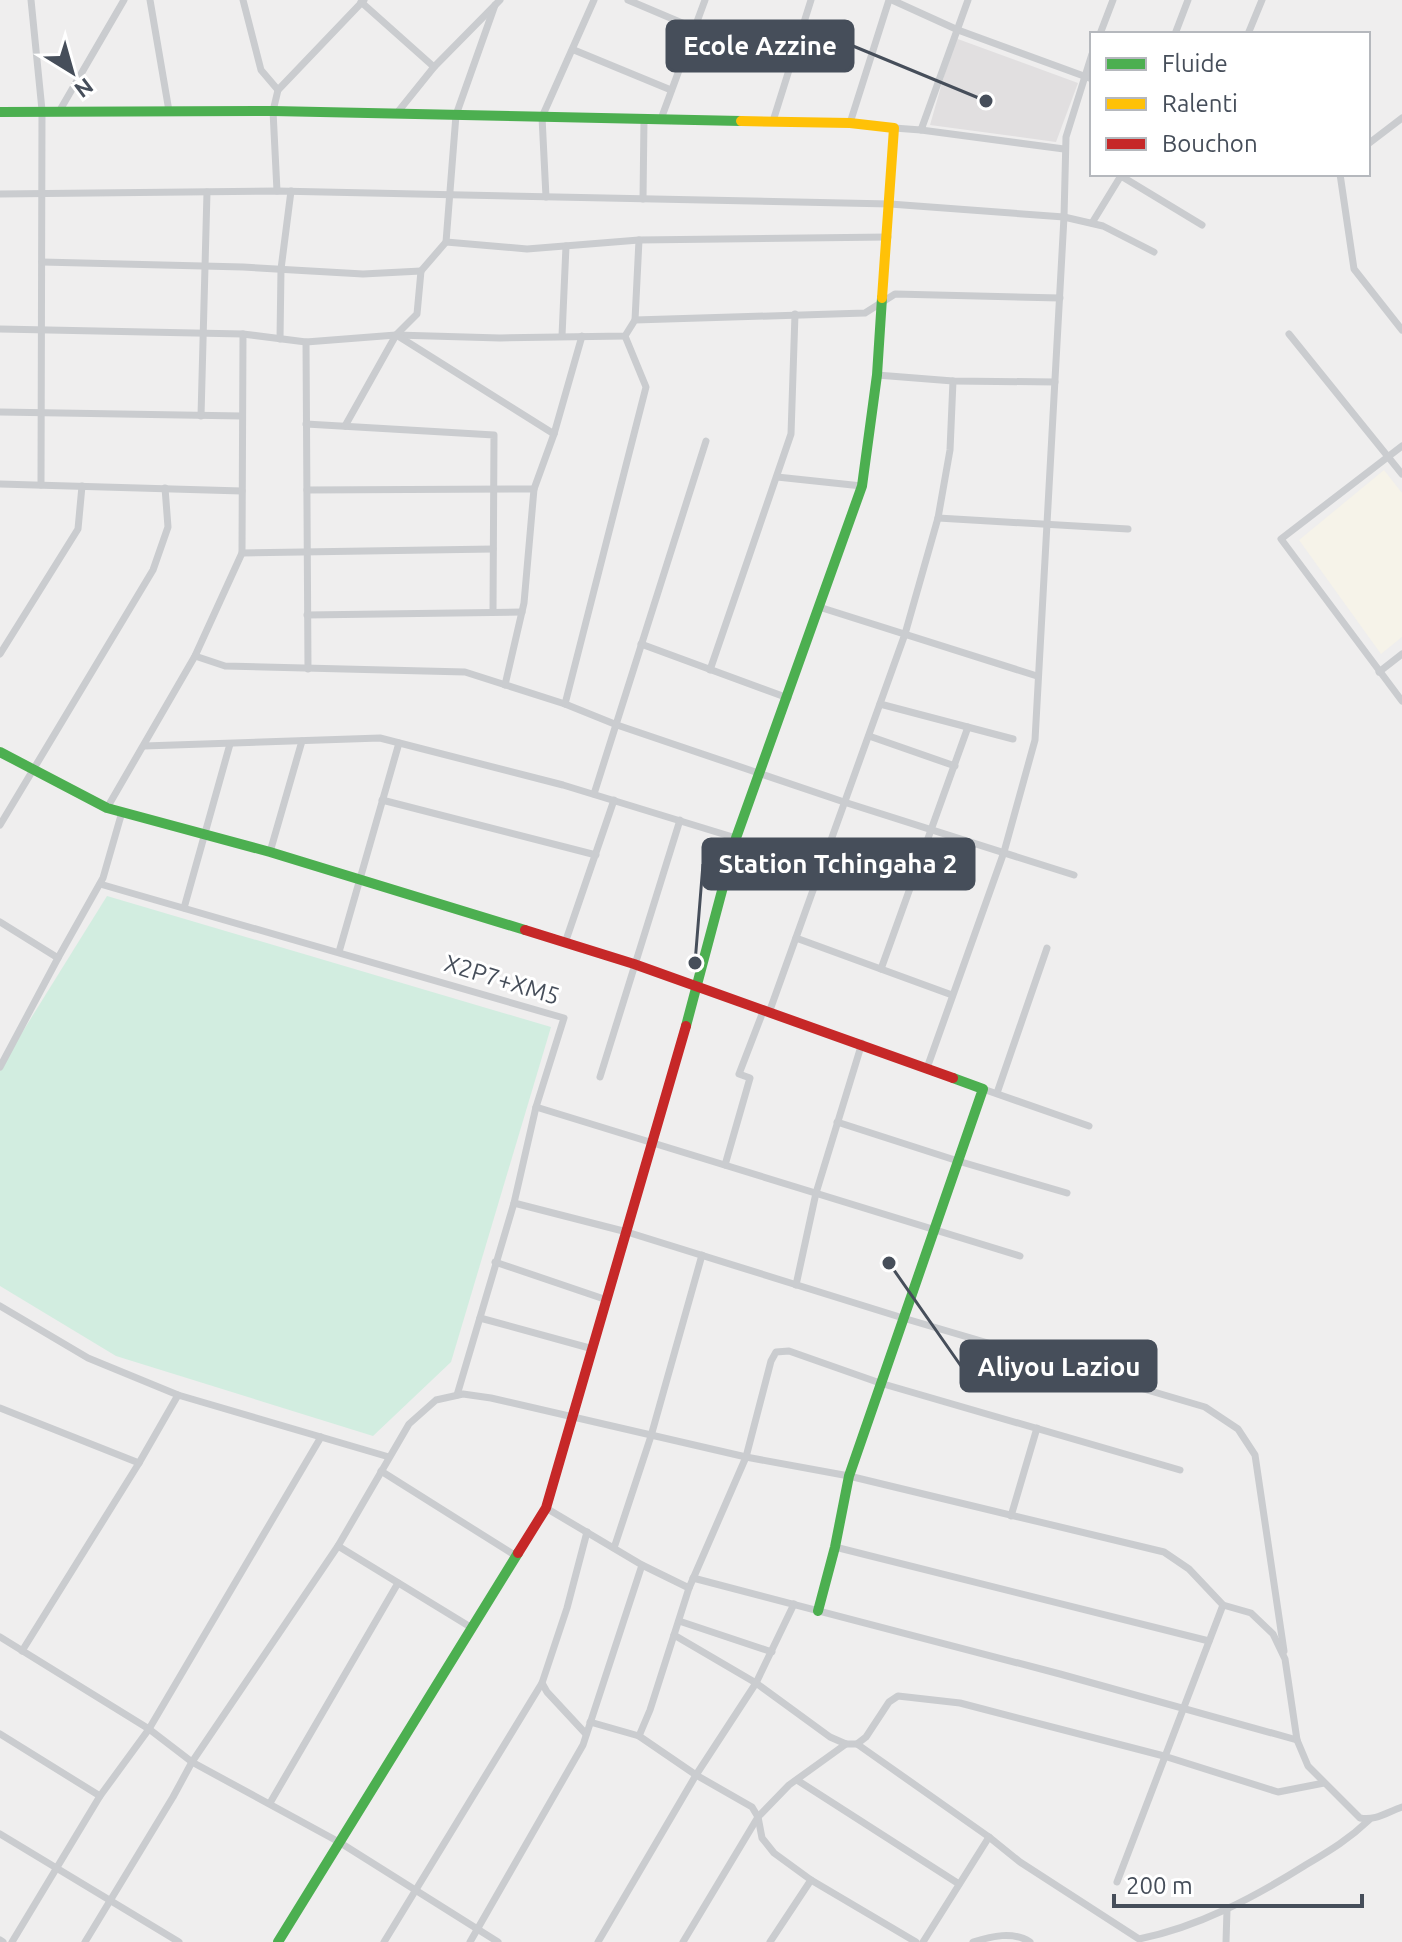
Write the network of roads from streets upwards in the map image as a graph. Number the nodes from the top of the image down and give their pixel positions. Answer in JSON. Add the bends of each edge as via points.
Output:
{"nodes":[{"id":1,"x":31,"y":0,"type":"edge"},
{"id":2,"x":124,"y":0,"type":"edge"},
{"id":3,"x":150,"y":0,"type":"edge"},
{"id":4,"x":243,"y":0,"type":"edge"},
{"id":5,"x":594,"y":0,"type":"edge"},
{"id":6,"x":628,"y":0,"type":"edge"},
{"id":7,"x":705,"y":0,"type":"edge"},
{"id":8,"x":811,"y":0,"type":"edge"},
{"id":9,"x":891,"y":0,"type":"edge"},
{"id":10,"x":968,"y":0,"type":"edge"},
{"id":11,"x":1113,"y":0,"type":"edge"},
{"id":12,"x":1188,"y":0,"type":"edge"},
{"id":13,"x":1262,"y":0,"type":"edge"},
{"id":14,"x":362,"y":1,"type":"edge"},
{"id":15,"x":498,"y":3,"type":"edge"},
{"id":16,"x":694,"y":28,"type":"junction"},
{"id":17,"x":958,"y":30,"type":"junction"},
{"id":18,"x":1101,"y":32,"type":"edge"},
{"id":19,"x":1176,"y":32,"type":"edge"},
{"id":20,"x":1249,"y":32,"type":"edge"},
{"id":21,"x":574,"y":50,"type":"junction"},
{"id":22,"x":434,"y":67,"type":"junction"},
{"id":23,"x":1088,"y":77,"type":"edge"},
{"id":24,"x":278,"y":90,"type":"junction"},
{"id":25,"x":671,"y":90,"type":"junction"},
{"id":26,"x":42,"y":110,"type":"junction"},
{"id":27,"x":60,"y":110,"type":"junction"},
{"id":28,"x":169,"y":111,"type":"junction"},
{"id":29,"x":273,"y":111,"type":"junction"},
{"id":30,"x":0,"y":112,"type":"edge"},
{"id":31,"x":396,"y":113,"type":"junction"},
{"id":32,"x":456,"y":115,"type":"junction"},
{"id":33,"x":542,"y":117,"type":"junction"},
{"id":34,"x":1402,"y":118,"type":"edge"},
{"id":35,"x":644,"y":119,"type":"junction"},
{"id":36,"x":661,"y":119,"type":"junction"},
{"id":37,"x":773,"y":121,"type":"junction"},
{"id":38,"x":850,"y":123,"type":"junction"},
{"id":39,"x":894,"y":128,"type":"junction"},
{"id":40,"x":921,"y":130,"type":"junction"},
{"id":41,"x":1370,"y":142,"type":"edge"},
{"id":42,"x":1064,"y":149,"type":"junction"},
{"id":43,"x":1121,"y":176,"type":"edge"},
{"id":44,"x":1124,"y":176,"type":"edge"},
{"id":45,"x":1340,"y":176,"type":"edge"},
{"id":46,"x":277,"y":191,"type":"junction"},
{"id":47,"x":291,"y":191,"type":"junction"},
{"id":48,"x":207,"y":192,"type":"junction"},
{"id":49,"x":448,"y":193,"type":"junction"},
{"id":50,"x":0,"y":194,"type":"edge"},
{"id":51,"x":42,"y":194,"type":"junction"},
{"id":52,"x":546,"y":197,"type":"junction"},
{"id":53,"x":643,"y":199,"type":"junction"},
{"id":54,"x":890,"y":204,"type":"junction"},
{"id":55,"x":1064,"y":217,"type":"junction"},
{"id":56,"x":1092,"y":223,"type":"junction"},
{"id":57,"x":1202,"y":225,"type":"dead end"},
{"id":58,"x":888,"y":237,"type":"junction"},
{"id":59,"x":639,"y":240,"type":"junction"},
{"id":60,"x":446,"y":242,"type":"junction"},
{"id":61,"x":566,"y":246,"type":"junction"},
{"id":62,"x":1154,"y":252,"type":"dead end"},
{"id":63,"x":42,"y":262,"type":"junction"},
{"id":64,"x":203,"y":267,"type":"junction"},
{"id":65,"x":281,"y":269,"type":"junction"},
{"id":66,"x":421,"y":271,"type":"junction"},
{"id":67,"x":1060,"y":298,"type":"junction"},
{"id":68,"x":883,"y":301,"type":"junction"},
{"id":69,"x":795,"y":314,"type":"junction"},
{"id":70,"x":635,"y":320,"type":"junction"},
{"id":71,"x":0,"y":329,"type":"edge"},
{"id":72,"x":41,"y":330,"type":"junction"},
{"id":73,"x":1402,"y":330,"type":"edge"},
{"id":74,"x":203,"y":333,"type":"junction"},
{"id":75,"x":243,"y":334,"type":"junction"},
{"id":76,"x":1289,"y":334,"type":"dead end"},
{"id":77,"x":396,"y":335,"type":"junction"},
{"id":78,"x":562,"y":336,"type":"junction"},
{"id":79,"x":582,"y":336,"type":"junction"},
{"id":80,"x":625,"y":336,"type":"junction"},
{"id":81,"x":280,"y":339,"type":"junction"},
{"id":82,"x":306,"y":342,"type":"junction"},
{"id":83,"x":877,"y":375,"type":"junction"},
{"id":84,"x":953,"y":381,"type":"junction"},
{"id":85,"x":1055,"y":382,"type":"junction"},
{"id":86,"x":0,"y":412,"type":"edge"},
{"id":87,"x":41,"y":413,"type":"junction"},
{"id":88,"x":201,"y":416,"type":"junction"},
{"id":89,"x":242,"y":416,"type":"junction"},
{"id":90,"x":306,"y":424,"type":"junction"},
{"id":91,"x":345,"y":426,"type":"junction"},
{"id":92,"x":554,"y":434,"type":"junction"},
{"id":93,"x":706,"y":441,"type":"dead end"},
{"id":94,"x":1402,"y":446,"type":"edge"},
{"id":95,"x":1389,"y":456,"type":"junction"},
{"id":96,"x":1402,"y":474,"type":"edge"},
{"id":97,"x":777,"y":477,"type":"junction"},
{"id":98,"x":0,"y":484,"type":"edge"},
{"id":99,"x":41,"y":485,"type":"junction"},
{"id":100,"x":82,"y":486,"type":"junction"},
{"id":101,"x":862,"y":486,"type":"junction"},
{"id":102,"x":165,"y":488,"type":"junction"},
{"id":103,"x":493,"y":489,"type":"junction"},
{"id":104,"x":534,"y":489,"type":"junction"},
{"id":105,"x":307,"y":490,"type":"junction"},
{"id":106,"x":242,"y":491,"type":"junction"},
{"id":107,"x":938,"y":518,"type":"junction"},
{"id":108,"x":1047,"y":522,"type":"junction"},
{"id":109,"x":1128,"y":529,"type":"dead end"},
{"id":110,"x":493,"y":549,"type":"junction"},
{"id":111,"x":307,"y":552,"type":"junction"},
{"id":112,"x":242,"y":553,"type":"junction"},
{"id":113,"x":819,"y":607,"type":"junction"},
{"id":114,"x":493,"y":612,"type":"junction"},
{"id":115,"x":522,"y":612,"type":"junction"},
{"id":116,"x":307,"y":615,"type":"junction"},
{"id":117,"x":905,"y":634,"type":"junction"},
{"id":118,"x":641,"y":644,"type":"junction"},
{"id":119,"x":0,"y":654,"type":"edge"},
{"id":120,"x":1402,"y":654,"type":"edge"},
{"id":121,"x":195,"y":656,"type":"junction"},
{"id":122,"x":308,"y":669,"type":"junction"},
{"id":123,"x":710,"y":670,"type":"junction"},
{"id":124,"x":1379,"y":672,"type":"junction"},
{"id":125,"x":1037,"y":676,"type":"junction"},
{"id":126,"x":505,"y":685,"type":"junction"},
{"id":127,"x":788,"y":698,"type":"junction"},
{"id":128,"x":1402,"y":701,"type":"edge"},
{"id":129,"x":565,"y":704,"type":"junction"},
{"id":130,"x":880,"y":704,"type":"junction"},
{"id":131,"x":617,"y":725,"type":"junction"},
{"id":132,"x":968,"y":727,"type":"junction"},
{"id":133,"x":869,"y":736,"type":"junction"},
{"id":134,"x":1013,"y":739,"type":"dead end"},
{"id":135,"x":302,"y":741,"type":"junction"},
{"id":136,"x":399,"y":743,"type":"junction"},
{"id":137,"x":230,"y":744,"type":"junction"},
{"id":138,"x":144,"y":746,"type":"junction"},
{"id":139,"x":0,"y":752,"type":"edge"},
{"id":140,"x":955,"y":766,"type":"junction"},
{"id":141,"x":32,"y":771,"type":"junction"},
{"id":142,"x":759,"y":772,"type":"junction"},
{"id":143,"x":594,"y":794,"type":"junction"},
{"id":144,"x":382,"y":800,"type":"junction"},
{"id":145,"x":614,"y":800,"type":"junction"},
{"id":146,"x":844,"y":802,"type":"junction"},
{"id":147,"x":107,"y":808,"type":"junction"},
{"id":148,"x":122,"y":812,"type":"junction"},
{"id":149,"x":680,"y":820,"type":"junction"},
{"id":150,"x":0,"y":825,"type":"edge"},
{"id":151,"x":932,"y":829,"type":"junction"},
{"id":152,"x":205,"y":835,"type":"junction"},
{"id":153,"x":736,"y":838,"type":"junction"},
{"id":154,"x":270,"y":852,"type":"junction"},
{"id":155,"x":1004,"y":852,"type":"junction"},
{"id":156,"x":596,"y":855,"type":"junction"},
{"id":157,"x":1074,"y":875,"type":"dead end"},
{"id":158,"x":359,"y":881,"type":"junction"},
{"id":159,"x":100,"y":884,"type":"junction"},
{"id":160,"x":184,"y":908,"type":"junction"},
{"id":161,"x":0,"y":922,"type":"edge"},
{"id":162,"x":796,"y":938,"type":"junction"},
{"id":163,"x":565,"y":943,"type":"junction"},
{"id":164,"x":1047,"y":948,"type":"dead end"},
{"id":165,"x":339,"y":952,"type":"junction"},
{"id":166,"x":58,"y":958,"type":"junction"},
{"id":167,"x":634,"y":964,"type":"junction"},
{"id":168,"x":881,"y":969,"type":"junction"},
{"id":169,"x":698,"y":986,"type":"junction"},
{"id":170,"x":952,"y":995,"type":"junction"},
{"id":171,"x":767,"y":1010,"type":"junction"},
{"id":172,"x":862,"y":1043,"type":"junction"},
{"id":173,"x":0,"y":1067,"type":"edge"},
{"id":174,"x":927,"y":1068,"type":"junction"},
{"id":175,"x":600,"y":1077,"type":"dead end"},
{"id":176,"x":983,"y":1089,"type":"junction"},
{"id":177,"x":997,"y":1093,"type":"junction"},
{"id":178,"x":536,"y":1107,"type":"junction"},
{"id":179,"x":837,"y":1122,"type":"junction"},
{"id":180,"x":1089,"y":1126,"type":"dead end"},
{"id":181,"x":653,"y":1143,"type":"junction"},
{"id":182,"x":958,"y":1161,"type":"junction"},
{"id":183,"x":725,"y":1165,"type":"junction"},
{"id":184,"x":816,"y":1193,"type":"junction"},
{"id":185,"x":1067,"y":1193,"type":"dead end"},
{"id":186,"x":514,"y":1203,"type":"junction"},
{"id":187,"x":934,"y":1230,"type":"junction"},
{"id":188,"x":627,"y":1232,"type":"junction"},
{"id":189,"x":702,"y":1255,"type":"junction"},
{"id":190,"x":1020,"y":1256,"type":"dead end"},
{"id":191,"x":495,"y":1262,"type":"junction"},
{"id":192,"x":796,"y":1285,"type":"junction"},
{"id":193,"x":607,"y":1300,"type":"junction"},
{"id":194,"x":0,"y":1306,"type":"edge"},
{"id":195,"x":480,"y":1318,"type":"junction"},
{"id":196,"x":903,"y":1318,"type":"junction"},
{"id":197,"x":593,"y":1349,"type":"junction"},
{"id":198,"x":880,"y":1383,"type":"junction"},
{"id":199,"x":178,"y":1395,"type":"junction"},
{"id":200,"x":457,"y":1395,"type":"junction"},
{"id":201,"x":0,"y":1408,"type":"edge"},
{"id":202,"x":573,"y":1418,"type":"junction"},
{"id":203,"x":1037,"y":1428,"type":"junction"},
{"id":204,"x":651,"y":1436,"type":"junction"},
{"id":205,"x":321,"y":1437,"type":"junction"},
{"id":206,"x":389,"y":1457,"type":"junction"},
{"id":207,"x":746,"y":1457,"type":"junction"},
{"id":208,"x":139,"y":1463,"type":"junction"},
{"id":209,"x":1180,"y":1470,"type":"dead end"},
{"id":210,"x":381,"y":1471,"type":"junction"},
{"id":211,"x":849,"y":1476,"type":"junction"},
{"id":212,"x":546,"y":1508,"type":"junction"},
{"id":213,"x":1011,"y":1516,"type":"junction"},
{"id":214,"x":587,"y":1532,"type":"junction"},
{"id":215,"x":338,"y":1546,"type":"junction"},
{"id":216,"x":835,"y":1547,"type":"junction"},
{"id":217,"x":614,"y":1548,"type":"junction"},
{"id":218,"x":516,"y":1556,"type":"junction"},
{"id":219,"x":642,"y":1565,"type":"junction"},
{"id":220,"x":693,"y":1578,"type":"junction"},
{"id":221,"x":398,"y":1583,"type":"junction"},
{"id":222,"x":689,"y":1588,"type":"junction"},
{"id":223,"x":794,"y":1604,"type":"junction"},
{"id":224,"x":1223,"y":1605,"type":"junction"},
{"id":225,"x":818,"y":1611,"type":"junction"},
{"id":226,"x":679,"y":1621,"type":"junction"},
{"id":227,"x":472,"y":1628,"type":"junction"},
{"id":228,"x":674,"y":1635,"type":"junction"},
{"id":229,"x":0,"y":1637,"type":"edge"},
{"id":230,"x":1209,"y":1641,"type":"junction"},
{"id":231,"x":22,"y":1651,"type":"junction"},
{"id":232,"x":772,"y":1652,"type":"junction"},
{"id":233,"x":1285,"y":1659,"type":"junction"},
{"id":234,"x":542,"y":1683,"type":"junction"},
{"id":235,"x":756,"y":1683,"type":"junction"},
{"id":236,"x":1183,"y":1709,"type":"junction"},
{"id":237,"x":590,"y":1722,"type":"junction"},
{"id":238,"x":149,"y":1729,"type":"junction"},
{"id":239,"x":0,"y":1734,"type":"edge"},
{"id":240,"x":586,"y":1734,"type":"junction"},
{"id":241,"x":639,"y":1736,"type":"junction"},
{"id":242,"x":1297,"y":1740,"type":"junction"},
{"id":243,"x":846,"y":1744,"type":"junction"},
{"id":244,"x":857,"y":1744,"type":"junction"},
{"id":245,"x":1164,"y":1756,"type":"junction"},
{"id":246,"x":192,"y":1762,"type":"junction"},
{"id":247,"x":696,"y":1775,"type":"junction"},
{"id":248,"x":797,"y":1780,"type":"junction"},
{"id":249,"x":1324,"y":1783,"type":"junction"},
{"id":250,"x":100,"y":1796,"type":"junction"},
{"id":251,"x":270,"y":1803,"type":"junction"},
{"id":252,"x":1402,"y":1807,"type":"edge"},
{"id":253,"x":758,"y":1817,"type":"junction"},
{"id":254,"x":1369,"y":1820,"type":"junction"},
{"id":255,"x":0,"y":1834,"type":"edge"},
{"id":256,"x":989,"y":1837,"type":"junction"},
{"id":257,"x":339,"y":1842,"type":"junction"},
{"id":258,"x":57,"y":1868,"type":"junction"},
{"id":259,"x":811,"y":1880,"type":"junction"},
{"id":260,"x":1117,"y":1882,"type":"dead end"},
{"id":261,"x":959,"y":1884,"type":"junction"},
{"id":262,"x":415,"y":1890,"type":"junction"},
{"id":263,"x":111,"y":1900,"type":"junction"},
{"id":264,"x":1227,"y":1910,"type":"junction"},
{"id":265,"x":477,"y":1929,"type":"junction"},
{"id":266,"x":1138,"y":1940,"type":"edge"},
{"id":267,"x":12,"y":1942,"type":"edge"},
{"id":268,"x":85,"y":1942,"type":"edge"},
{"id":269,"x":179,"y":1942,"type":"edge"},
{"id":270,"x":278,"y":1942,"type":"edge"},
{"id":271,"x":384,"y":1942,"type":"edge"},
{"id":272,"x":470,"y":1942,"type":"edge"},
{"id":273,"x":498,"y":1942,"type":"edge"},
{"id":274,"x":598,"y":1942,"type":"edge"},
{"id":275,"x":683,"y":1942,"type":"edge"},
{"id":276,"x":770,"y":1942,"type":"edge"},
{"id":277,"x":916,"y":1942,"type":"edge"},
{"id":278,"x":923,"y":1942,"type":"edge"},
{"id":279,"x":973,"y":1942,"type":"edge"},
{"id":280,"x":1030,"y":1942,"type":"edge"},
{"id":281,"x":1226,"y":1942,"type":"edge"}],
"edges":[{"from":1,"to":26,"type":"street"},
{"from":2,"to":27,"type":"street"},
{"from":3,"to":28,"type":"street"},
{"from":4,"to":24,"type":"street","via":[[261,70]]},
{"from":5,"to":21,"type":"street"},
{"from":6,"to":16,"type":"street"},
{"from":7,"to":16,"type":"street"},
{"from":8,"to":37,"type":"street"},
{"from":9,"to":17,"type":"street"},
{"from":9,"to":38,"type":"street"},
{"from":10,"to":17,"type":"street"},
{"from":11,"to":18,"type":"street"},
{"from":12,"to":19,"type":"street"},
{"from":13,"to":20,"type":"street"},
{"from":14,"to":22,"type":"street"},
{"from":14,"to":24,"type":"street"},
{"from":15,"to":22,"type":"street"},
{"from":15,"to":32,"type":"street"},
{"from":16,"to":25,"type":"street"},
{"from":17,"to":23,"type":"street"},
{"from":17,"to":40,"type":"street"},
{"from":21,"to":25,"type":"street"},
{"from":21,"to":33,"type":"street"},
{"from":22,"to":31,"type":"street"},
{"from":23,"to":42,"type":"street"},
{"from":24,"to":29,"type":"street"},
{"from":25,"to":36,"type":"street"},
{"from":26,"to":27,"type":"street"},
{"from":26,"to":30,"type":"street"},
{"from":26,"to":51,"type":"street"},
{"from":27,"to":28,"type":"street"},
{"from":28,"to":29,"type":"street"},
{"from":29,"to":31,"type":"street"},
{"from":29,"to":46,"type":"street"},
{"from":31,"to":32,"type":"street"},
{"from":32,"to":33,"type":"street"},
{"from":32,"to":49,"type":"street"},
{"from":33,"to":35,"type":"street"},
{"from":33,"to":52,"type":"street"},
{"from":34,"to":41,"type":"street"},
{"from":35,"to":36,"type":"street"},
{"from":35,"to":53,"type":"street"},
{"from":36,"to":37,"type":"street"},
{"from":37,"to":38,"type":"street"},
{"from":38,"to":39,"type":"street"},
{"from":39,"to":40,"type":"street"},
{"from":39,"to":54,"type":"street"},
{"from":40,"to":42,"type":"street"},
{"from":42,"to":55,"type":"street"},
{"from":43,"to":56,"type":"street"},
{"from":44,"to":57,"type":"street"},
{"from":45,"to":73,"type":"street","via":[[1354,269]]},
{"from":46,"to":47,"type":"street"},
{"from":46,"to":48,"type":"street"},
{"from":47,"to":49,"type":"street"},
{"from":47,"to":65,"type":"street"},
{"from":48,"to":51,"type":"street"},
{"from":48,"to":64,"type":"street"},
{"from":49,"to":52,"type":"street"},
{"from":49,"to":60,"type":"street"},
{"from":50,"to":51,"type":"street"},
{"from":51,"to":63,"type":"street"},
{"from":52,"to":53,"type":"street"},
{"from":53,"to":54,"type":"street"},
{"from":54,"to":55,"type":"street"},
{"from":54,"to":58,"type":"street"},
{"from":55,"to":56,"type":"street"},
{"from":55,"to":67,"type":"street"},
{"from":56,"to":62,"type":"street"},
{"from":58,"to":59,"type":"street"},
{"from":58,"to":68,"type":"street"},
{"from":59,"to":61,"type":"street"},
{"from":59,"to":70,"type":"street"},
{"from":60,"to":61,"type":"street","via":[[527,249]]},
{"from":60,"to":66,"type":"street"},
{"from":61,"to":78,"type":"street"},
{"from":63,"to":64,"type":"street"},
{"from":63,"to":72,"type":"street"},
{"from":64,"to":65,"type":"street"},
{"from":64,"to":74,"type":"street"},
{"from":65,"to":66,"type":"street"},
{"from":65,"to":81,"type":"street"},
{"from":66,"to":77,"type":"street","via":[[417,314]]},
{"from":67,"to":68,"type":"street","via":[[895,294]]},
{"from":67,"to":85,"type":"street"},
{"from":68,"to":69,"type":"street","via":[[865,313]]},
{"from":68,"to":83,"type":"street"},
{"from":69,"to":70,"type":"street"},
{"from":69,"to":97,"type":"street","via":[[791,434]]},
{"from":70,"to":80,"type":"street"},
{"from":71,"to":72,"type":"street"},
{"from":72,"to":74,"type":"street"},
{"from":72,"to":87,"type":"street"},
{"from":74,"to":75,"type":"street"},
{"from":74,"to":88,"type":"street"},
{"from":75,"to":81,"type":"street"},
{"from":75,"to":89,"type":"street"},
{"from":76,"to":95,"type":"street"},
{"from":77,"to":78,"type":"street"},
{"from":77,"to":82,"type":"street"},
{"from":77,"to":91,"type":"street"},
{"from":77,"to":92,"type":"street"},
{"from":78,"to":79,"type":"street"},
{"from":79,"to":80,"type":"street"},
{"from":79,"to":92,"type":"street"},
{"from":80,"to":129,"type":"street","via":[[646,387]]},
{"from":81,"to":82,"type":"street"},
{"from":82,"to":90,"type":"street"},
{"from":83,"to":84,"type":"street"},
{"from":83,"to":101,"type":"street"},
{"from":84,"to":85,"type":"street"},
{"from":84,"to":107,"type":"street","via":[[950,450]]},
{"from":85,"to":108,"type":"street"},
{"from":86,"to":87,"type":"street"},
{"from":87,"to":88,"type":"street"},
{"from":87,"to":99,"type":"street"},
{"from":88,"to":89,"type":"street"},
{"from":89,"to":106,"type":"street"},
{"from":90,"to":91,"type":"street"},
{"from":90,"to":105,"type":"street"},
{"from":91,"to":103,"type":"street","via":[[494,435]]},
{"from":92,"to":104,"type":"street"},
{"from":93,"to":118,"type":"street"},
{"from":94,"to":95,"type":"street"},
{"from":95,"to":96,"type":"street"},
{"from":95,"to":124,"type":"street","via":[[1281,539]]},
{"from":97,"to":101,"type":"street"},
{"from":97,"to":123,"type":"street"},
{"from":98,"to":99,"type":"street"},
{"from":99,"to":100,"type":"street"},
{"from":100,"to":102,"type":"street"},
{"from":100,"to":119,"type":"street","via":[[78,529]]},
{"from":101,"to":113,"type":"street"},
{"from":102,"to":106,"type":"street"},
{"from":102,"to":141,"type":"street","via":[[168,527],[153,570]]},
{"from":103,"to":104,"type":"street"},
{"from":103,"to":105,"type":"street"},
{"from":103,"to":110,"type":"street"},
{"from":104,"to":115,"type":"street"},
{"from":105,"to":111,"type":"street"},
{"from":106,"to":112,"type":"street"},
{"from":107,"to":108,"type":"street"},
{"from":107,"to":117,"type":"street"},
{"from":108,"to":109,"type":"street"},
{"from":108,"to":125,"type":"street"},
{"from":110,"to":111,"type":"street"},
{"from":110,"to":114,"type":"street"},
{"from":111,"to":112,"type":"street"},
{"from":111,"to":116,"type":"street"},
{"from":112,"to":121,"type":"street"},
{"from":113,"to":117,"type":"street"},
{"from":113,"to":127,"type":"street"},
{"from":114,"to":115,"type":"street"},
{"from":114,"to":116,"type":"street"},
{"from":115,"to":126,"type":"street"},
{"from":116,"to":122,"type":"street"},
{"from":117,"to":125,"type":"street"},
{"from":117,"to":130,"type":"street"},
{"from":118,"to":123,"type":"street"},
{"from":118,"to":131,"type":"street"},
{"from":120,"to":124,"type":"street"},
{"from":121,"to":122,"type":"street","via":[[225,666]]},
{"from":121,"to":138,"type":"street"},
{"from":122,"to":126,"type":"street","via":[[465,672]]},
{"from":123,"to":127,"type":"street"},
{"from":124,"to":128,"type":"street"},
{"from":125,"to":155,"type":"street","via":[[1035,740]]},
{"from":126,"to":129,"type":"street"},
{"from":127,"to":142,"type":"street"},
{"from":129,"to":131,"type":"street"},
{"from":130,"to":132,"type":"street"},
{"from":130,"to":133,"type":"street"},
{"from":131,"to":142,"type":"street"},
{"from":131,"to":143,"type":"street"},
{"from":132,"to":134,"type":"street"},
{"from":132,"to":140,"type":"street"},
{"from":133,"to":140,"type":"street"},
{"from":133,"to":146,"type":"street"},
{"from":135,"to":136,"type":"street","via":[[380,738]]},
{"from":135,"to":137,"type":"street"},
{"from":135,"to":154,"type":"street"},
{"from":136,"to":143,"type":"street"},
{"from":136,"to":144,"type":"street"},
{"from":137,"to":138,"type":"street"},
{"from":137,"to":152,"type":"street"},
{"from":138,"to":147,"type":"street"},
{"from":139,"to":141,"type":"street"},
{"from":140,"to":151,"type":"street"},
{"from":141,"to":147,"type":"street"},
{"from":141,"to":150,"type":"street"},
{"from":142,"to":146,"type":"street"},
{"from":142,"to":153,"type":"street"},
{"from":143,"to":145,"type":"street"},
{"from":144,"to":156,"type":"street"},
{"from":144,"to":158,"type":"street"},
{"from":145,"to":149,"type":"street"},
{"from":145,"to":156,"type":"street"},
{"from":146,"to":151,"type":"street"},
{"from":146,"to":162,"type":"street"},
{"from":147,"to":148,"type":"street"},
{"from":148,"to":152,"type":"street"},
{"from":148,"to":159,"type":"street"},
{"from":149,"to":153,"type":"street"},
{"from":149,"to":167,"type":"street"},
{"from":151,"to":155,"type":"street"},
{"from":151,"to":168,"type":"street"},
{"from":152,"to":154,"type":"street"},
{"from":152,"to":160,"type":"street"},
{"from":153,"to":169,"type":"street"},
{"from":154,"to":158,"type":"street"},
{"from":155,"to":157,"type":"street"},
{"from":155,"to":170,"type":"street"},
{"from":156,"to":163,"type":"street"},
{"from":158,"to":163,"type":"street"},
{"from":158,"to":165,"type":"street"},
{"from":159,"to":160,"type":"street","name":"X2P7+XM5"},
{"from":159,"to":166,"type":"street"},
{"from":160,"to":165,"type":"street","name":"X2P7+XM5"},
{"from":161,"to":166,"type":"street"},
{"from":162,"to":168,"type":"street"},
{"from":162,"to":171,"type":"street"},
{"from":163,"to":167,"type":"street"},
{"from":164,"to":177,"type":"street"},
{"from":165,"to":178,"type":"street","name":"X2P7+XM5","via":[[564,1018]]},
{"from":166,"to":173,"type":"street"},
{"from":167,"to":169,"type":"street"},
{"from":167,"to":175,"type":"street"},
{"from":168,"to":170,"type":"street"},
{"from":169,"to":171,"type":"street"},
{"from":169,"to":181,"type":"street"},
{"from":170,"to":174,"type":"street"},
{"from":171,"to":172,"type":"street"},
{"from":171,"to":183,"type":"street","via":[[739,1074],[750,1078]]},
{"from":172,"to":174,"type":"street"},
{"from":172,"to":179,"type":"street"},
{"from":174,"to":176,"type":"street"},
{"from":176,"to":177,"type":"street"},
{"from":176,"to":182,"type":"street"},
{"from":177,"to":180,"type":"street"},
{"from":178,"to":181,"type":"street"},
{"from":178,"to":186,"type":"street","name":"X2P7+XM5"},
{"from":179,"to":182,"type":"street"},
{"from":179,"to":184,"type":"street"},
{"from":181,"to":183,"type":"street"},
{"from":181,"to":188,"type":"street"},
{"from":182,"to":185,"type":"street"},
{"from":182,"to":187,"type":"street"},
{"from":183,"to":184,"type":"street"},
{"from":184,"to":187,"type":"street"},
{"from":184,"to":192,"type":"street"},
{"from":186,"to":188,"type":"street"},
{"from":186,"to":191,"type":"street","name":"X2P7+XM5"},
{"from":187,"to":190,"type":"street"},
{"from":187,"to":196,"type":"street"},
{"from":188,"to":189,"type":"street"},
{"from":188,"to":193,"type":"street"},
{"from":189,"to":192,"type":"street"},
{"from":189,"to":204,"type":"street"},
{"from":191,"to":193,"type":"street"},
{"from":191,"to":195,"type":"street","name":"X2P7+XM5"},
{"from":192,"to":196,"type":"street"},
{"from":193,"to":197,"type":"street"},
{"from":194,"to":199,"type":"street","via":[[88,1358]]},
{"from":195,"to":197,"type":"street"},
{"from":195,"to":200,"type":"street","name":"X2P7+XM5"},
{"from":196,"to":198,"type":"street"},
{"from":196,"to":233,"type":"street","via":[[1205,1407],[1238,1429],[1255,1455]]},
{"from":197,"to":202,"type":"street"},
{"from":198,"to":203,"type":"street"},
{"from":198,"to":207,"type":"street","via":[[789,1351],[776,1352]]},
{"from":198,"to":211,"type":"street"},
{"from":199,"to":205,"type":"street"},
{"from":199,"to":208,"type":"street"},
{"from":200,"to":202,"type":"street"},
{"from":200,"to":206,"type":"street","via":[[436,1400],[409,1424]]},
{"from":201,"to":208,"type":"street"},
{"from":202,"to":204,"type":"street"},
{"from":202,"to":212,"type":"street"},
{"from":203,"to":209,"type":"street"},
{"from":203,"to":213,"type":"street"},
{"from":204,"to":207,"type":"street"},
{"from":204,"to":217,"type":"street"},
{"from":205,"to":206,"type":"street"},
{"from":205,"to":238,"type":"street"},
{"from":206,"to":210,"type":"street"},
{"from":207,"to":211,"type":"street"},
{"from":207,"to":220,"type":"street"},
{"from":208,"to":231,"type":"street"},
{"from":210,"to":215,"type":"street"},
{"from":210,"to":218,"type":"street"},
{"from":211,"to":213,"type":"street"},
{"from":211,"to":216,"type":"street"},
{"from":212,"to":214,"type":"street"},
{"from":212,"to":218,"type":"street"},
{"from":213,"to":224,"type":"street","via":[[1164,1552],[1189,1569]]},
{"from":214,"to":217,"type":"street"},
{"from":214,"to":234,"type":"street"},
{"from":215,"to":221,"type":"street"},
{"from":215,"to":246,"type":"street"},
{"from":216,"to":225,"type":"street"},
{"from":216,"to":230,"type":"street"},
{"from":217,"to":219,"type":"street"},
{"from":218,"to":227,"type":"street"},
{"from":219,"to":222,"type":"street"},
{"from":219,"to":237,"type":"street"},
{"from":220,"to":222,"type":"street"},
{"from":220,"to":223,"type":"street"},
{"from":221,"to":227,"type":"street"},
{"from":221,"to":251,"type":"street"},
{"from":222,"to":226,"type":"street"},
{"from":223,"to":225,"type":"street"},
{"from":223,"to":232,"type":"street"},
{"from":224,"to":230,"type":"street"},
{"from":224,"to":233,"type":"street","via":[[1251,1613],[1273,1634]]},
{"from":225,"to":236,"type":"street"},
{"from":226,"to":228,"type":"street"},
{"from":226,"to":232,"type":"street"},
{"from":227,"to":257,"type":"street"},
{"from":228,"to":235,"type":"street"},
{"from":228,"to":241,"type":"street"},
{"from":229,"to":231,"type":"street"},
{"from":230,"to":236,"type":"street"},
{"from":231,"to":238,"type":"street"},
{"from":232,"to":235,"type":"street"},
{"from":233,"to":242,"type":"street"},
{"from":234,"to":240,"type":"street"},
{"from":234,"to":262,"type":"street"},
{"from":235,"to":243,"type":"street"},
{"from":235,"to":247,"type":"street"},
{"from":236,"to":242,"type":"street"},
{"from":236,"to":245,"type":"street"},
{"from":237,"to":240,"type":"street"},
{"from":237,"to":241,"type":"street"},
{"from":238,"to":246,"type":"street"},
{"from":238,"to":250,"type":"street"},
{"from":239,"to":250,"type":"street"},
{"from":240,"to":265,"type":"street"},
{"from":241,"to":247,"type":"street"},
{"from":242,"to":249,"type":"street","via":[[1308,1766]]},
{"from":243,"to":244,"type":"street"},
{"from":243,"to":248,"type":"street"},
{"from":244,"to":245,"type":"street","via":[[898,1696],[960,1703]]},
{"from":244,"to":256,"type":"street"},
{"from":245,"to":249,"type":"street","via":[[1278,1792]]},
{"from":245,"to":260,"type":"street"},
{"from":246,"to":251,"type":"street"},
{"from":246,"to":263,"type":"street"},
{"from":247,"to":253,"type":"street","via":[[752,1807]]},
{"from":247,"to":274,"type":"street"},
{"from":248,"to":253,"type":"street"},
{"from":248,"to":261,"type":"street"},
{"from":249,"to":254,"type":"street","via":[[1360,1818]]},
{"from":250,"to":258,"type":"street"},
{"from":251,"to":257,"type":"street"},
{"from":252,"to":254,"type":"street"},
{"from":253,"to":259,"type":"street","via":[[762,1838],[774,1853]]},
{"from":253,"to":275,"type":"street"},
{"from":254,"to":264,"type":"street","via":[[1329,1853]]},
{"from":255,"to":258,"type":"street"},
{"from":256,"to":261,"type":"street"},
{"from":256,"to":266,"type":"street"},
{"from":257,"to":262,"type":"street"},
{"from":257,"to":270,"type":"street"},
{"from":258,"to":263,"type":"street"},
{"from":258,"to":267,"type":"street"},
{"from":259,"to":276,"type":"street"},
{"from":259,"to":277,"type":"street"},
{"from":261,"to":278,"type":"street"},
{"from":262,"to":265,"type":"street"},
{"from":262,"to":271,"type":"street"},
{"from":263,"to":268,"type":"street"},
{"from":263,"to":269,"type":"street"},
{"from":264,"to":266,"type":"street"},
{"from":264,"to":281,"type":"street"},
{"from":265,"to":272,"type":"street"},
{"from":265,"to":273,"type":"street"},
{"from":279,"to":280,"type":"street","via":[[1015,1935]]}]}
